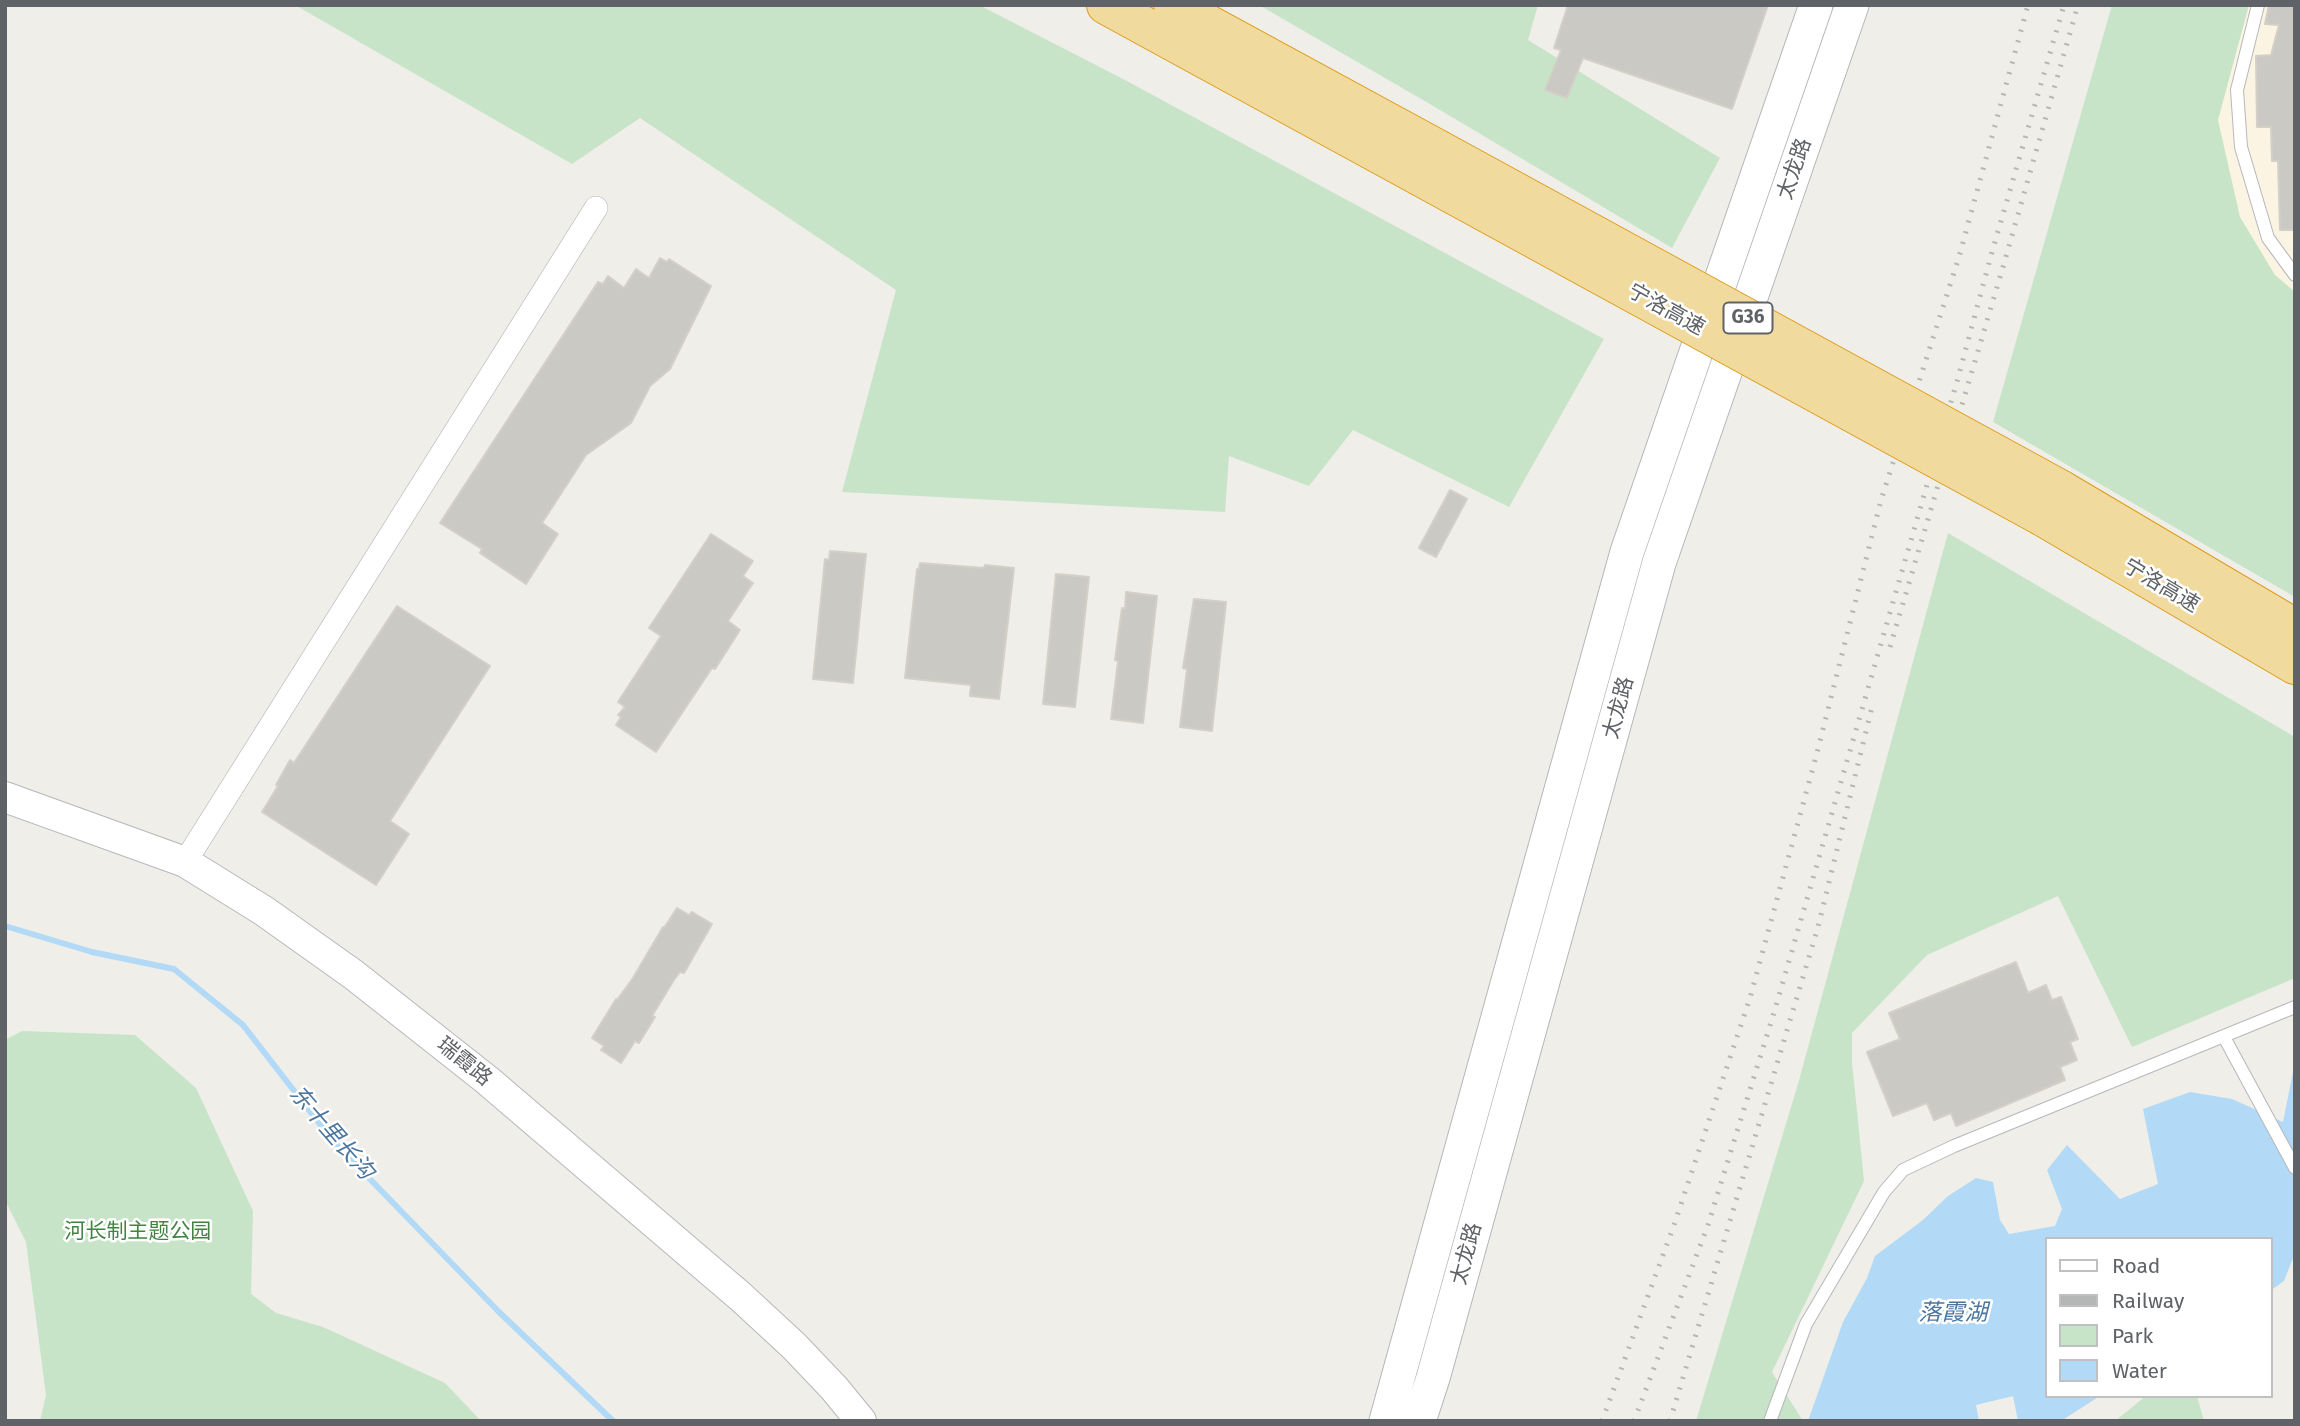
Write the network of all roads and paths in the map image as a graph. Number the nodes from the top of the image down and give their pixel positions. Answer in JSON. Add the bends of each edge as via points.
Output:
{"nodes":[{"id":1,"x":1106,"y":5,"type":"edge"},
{"id":2,"x":1173,"y":5,"type":"edge"},
{"id":3,"x":1816,"y":5,"type":"edge"},
{"id":4,"x":1852,"y":5,"type":"edge"},
{"id":5,"x":2258,"y":5,"type":"edge"},
{"id":6,"x":1427,"y":162,"type":"junction"},
{"id":7,"x":596,"y":208,"type":"dead end"},
{"id":8,"x":2295,"y":275,"type":"edge"},
{"id":9,"x":2052,"y":503,"type":"junction"},
{"id":10,"x":2295,"y":628,"type":"edge"},
{"id":11,"x":2295,"y":665,"type":"edge"},
{"id":12,"x":5,"y":797,"type":"edge"},
{"id":13,"x":185,"y":862,"type":"junction"},
{"id":14,"x":2295,"y":1007,"type":"edge"},
{"id":15,"x":2224,"y":1037,"type":"junction"},
{"id":16,"x":2295,"y":1168,"type":"edge"},
{"id":17,"x":861,"y":1421,"type":"edge"},
{"id":18,"x":1386,"y":1421,"type":"edge"},
{"id":19,"x":1419,"y":1421,"type":"edge"},
{"id":20,"x":1770,"y":1421,"type":"edge"}],
"edges":[{"from":1,"to":6,"type":"highway","name":"宁洛高速","number":"G36"},
{"from":2,"to":6,"type":"highway","name":"宁洛高速","number":"G36"},
{"from":3,"to":18,"type":"main road","name":"太龙路","via":[[1627,552]]},
{"from":4,"to":19,"type":"main road","name":"太龙路","via":[[1659,563]]},
{"from":5,"to":8,"type":"lane","via":[[2237,90],[2241,147],[2268,237]]},
{"from":6,"to":9,"type":"highway","name":"宁洛高速","number":"G36","bridge":true},
{"from":7,"to":13,"type":"street"},
{"from":9,"to":10,"type":"highway","name":"宁洛高速","number":"G36"},
{"from":9,"to":11,"type":"highway","name":"宁洛高速","number":"G36"},
{"from":12,"to":13,"type":"street","name":"瑞霞路"},
{"from":13,"to":17,"type":"street","name":"瑞霞路","via":[[354,975],[487,1080],[741,1297],[834,1388]]},
{"from":14,"to":15,"type":"lane"},
{"from":15,"to":16,"type":"lane"},
{"from":15,"to":20,"type":"lane","via":[[1903,1170],[1884,1192],[1807,1324]]}]}
